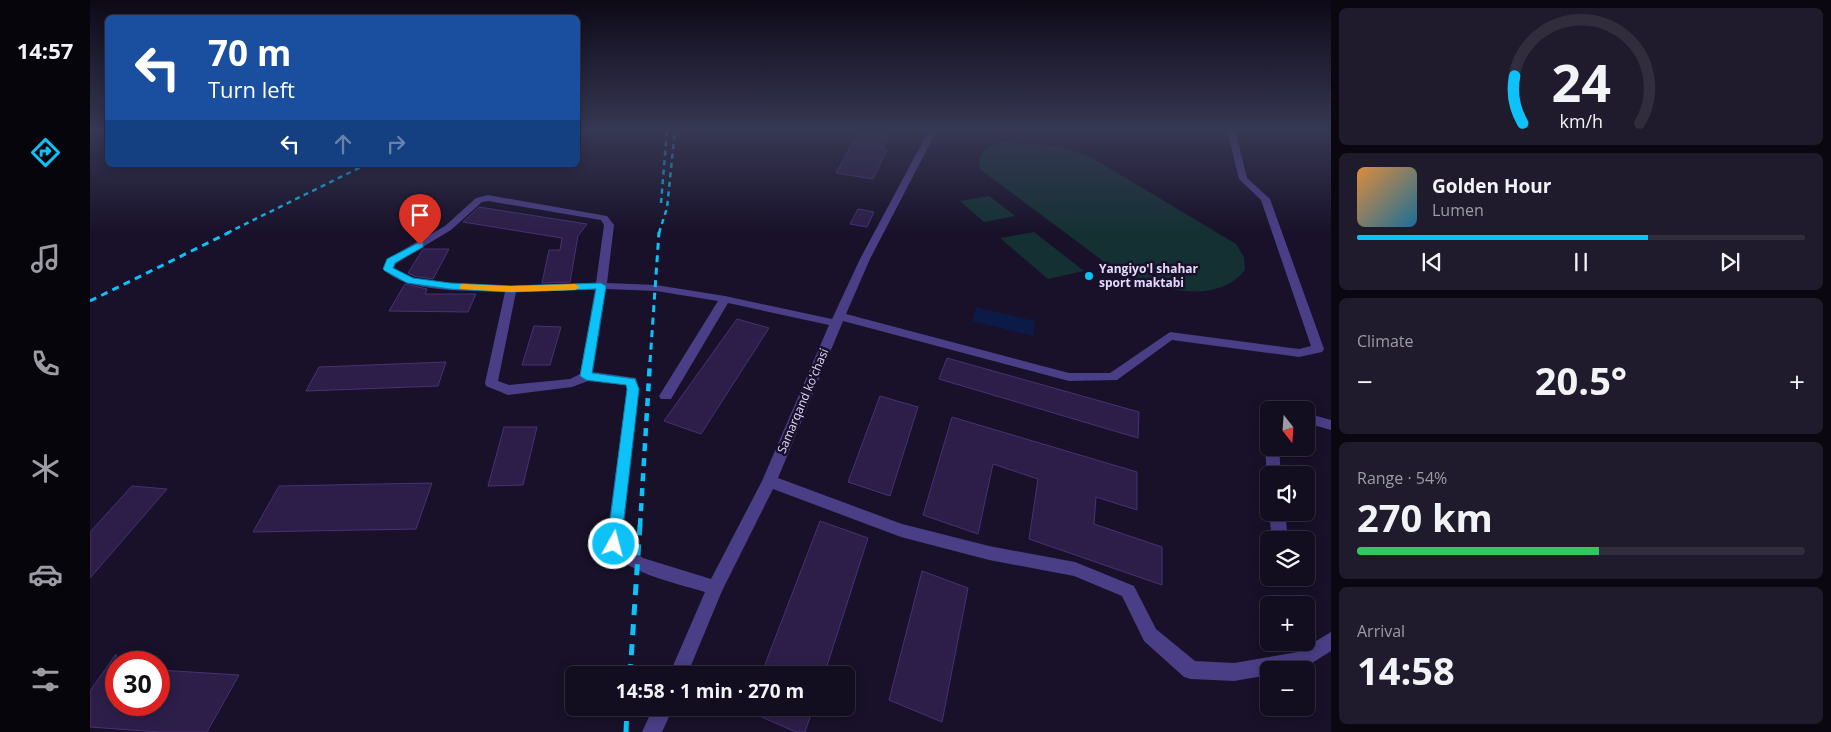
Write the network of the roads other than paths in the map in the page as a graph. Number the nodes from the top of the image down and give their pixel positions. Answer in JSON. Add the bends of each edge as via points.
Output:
{"nodes":[{"id":1,"x":916,"y":164,"type":"edge"},
{"id":2,"x":1239,"y":164,"type":"edge"},
{"id":3,"x":601,"y":286,"type":"junction"},
{"id":4,"x":511,"y":289,"type":"junction"},
{"id":5,"x":726,"y":299,"type":"junction"},
{"id":6,"x":837,"y":319,"type":"junction"},
{"id":7,"x":586,"y":376,"type":"junction"},
{"id":8,"x":666,"y":396,"type":"dead end"},
{"id":9,"x":1315,"y":421,"type":"edge"},
{"id":10,"x":1331,"y":425,"type":"edge"},
{"id":11,"x":769,"y":481,"type":"junction"},
{"id":12,"x":715,"y":588,"type":"junction"},
{"id":13,"x":1331,"y":641,"type":"edge"},
{"id":14,"x":682,"y":666,"type":"edge"},
{"id":15,"x":659,"y":716,"type":"edge"},
{"id":16,"x":652,"y":732,"type":"edge"}],
"edges":[{"from":1,"to":6,"type":"street","name":"Samarqand ko'chasi"},
{"from":2,"to":6,"type":"street","via":[[1243,179],[1266,200],[1318,349],[1299,352],[1170,336],[1114,377],[1070,377]]},
{"from":3,"to":4,"type":"street"},
{"from":3,"to":4,"type":"street","via":[[609,225],[604,218],[498,199],[479,200],[448,228],[391,261],[388,269],[410,281]]},
{"from":3,"to":5,"type":"street","via":[[656,288]]},
{"from":3,"to":7,"type":"street"},
{"from":4,"to":7,"type":"street","via":[[491,383],[508,390],[572,383]]},
{"from":5,"to":6,"type":"street"},
{"from":5,"to":8,"type":"street"},
{"from":6,"to":11,"type":"street","name":"Samarqand ko'chasi"},
{"from":7,"to":12,"type":"street","via":[[631,382],[633,389],[614,544],[638,564]]},
{"from":9,"to":10,"type":"street"},
{"from":11,"to":12,"type":"street","name":"Samarqand ko'chasi"},
{"from":11,"to":13,"type":"street","via":[[901,530],[989,553],[1075,569],[1128,591],[1150,636],[1191,670],[1234,672],[1301,660]]},
{"from":12,"to":14,"type":"street","name":"Samarqand ko'chasi"},
{"from":15,"to":16,"type":"street"}]}
